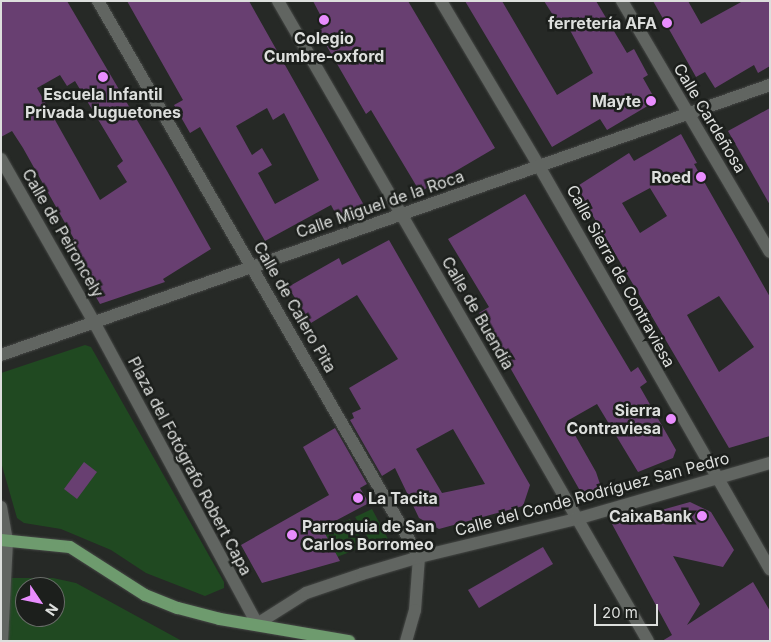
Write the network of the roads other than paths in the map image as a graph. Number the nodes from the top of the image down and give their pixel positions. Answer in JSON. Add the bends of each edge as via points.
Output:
{"nodes":[{"id":1,"x":98,"y":1,"type":"edge"},
{"id":2,"x":278,"y":1,"type":"edge"},
{"id":3,"x":441,"y":1,"type":"edge"},
{"id":4,"x":622,"y":1,"type":"edge"},
{"id":5,"x":770,"y":85,"type":"edge"},
{"id":6,"x":688,"y":113,"type":"junction"},
{"id":7,"x":1,"y":159,"type":"edge"},
{"id":8,"x":540,"y":166,"type":"junction"},
{"id":9,"x":403,"y":213,"type":"junction"},
{"id":10,"x":770,"y":252,"type":"edge"},
{"id":11,"x":253,"y":266,"type":"junction"},
{"id":12,"x":96,"y":324,"type":"junction"},
{"id":13,"x":1,"y":355,"type":"edge"},
{"id":14,"x":770,"y":463,"type":"edge"},
{"id":15,"x":717,"y":477,"type":"junction"},
{"id":16,"x":1,"y":507,"type":"edge"},
{"id":17,"x":576,"y":519,"type":"junction"},
{"id":18,"x":4,"y":540,"type":"edge"},
{"id":19,"x":419,"y":557,"type":"junction"},
{"id":20,"x":770,"y":569,"type":"edge"},
{"id":21,"x":257,"y":624,"type":"junction"},
{"id":22,"x":2,"y":641,"type":"edge"},
{"id":23,"x":349,"y":641,"type":"edge"},
{"id":24,"x":406,"y":641,"type":"edge"},
{"id":25,"x":648,"y":641,"type":"edge"}],
"edges":[{"from":1,"to":11,"type":"street","name":"Calle de Calero Pita"},
{"from":2,"to":9,"type":"street","name":"Calle de Buendía"},
{"from":3,"to":8,"type":"street","name":"Calle Sierra de Contraviesa"},
{"from":4,"to":6,"type":"street","name":"Calle Cardeñosa"},
{"from":5,"to":6,"type":"street","name":"Calle Miguel de la Roca"},
{"from":6,"to":8,"type":"street","name":"Calle Miguel de la Roca"},
{"from":6,"to":10,"type":"street","name":"Calle Cardeñosa"},
{"from":7,"to":12,"type":"street","name":"Calle de Peironcely"},
{"from":8,"to":9,"type":"street","name":"Calle Miguel de la Roca"},
{"from":8,"to":15,"type":"street","name":"Calle Sierra de Contraviesa"},
{"from":9,"to":11,"type":"street","name":"Calle Miguel de la Roca"},
{"from":9,"to":17,"type":"street","name":"Calle de Buendía"},
{"from":11,"to":12,"type":"street","name":"Calle Miguel de la Roca"},
{"from":11,"to":19,"type":"street","name":"Calle de Calero Pita"},
{"from":12,"to":13,"type":"street","name":"Calle Miguel de la Roca"},
{"from":12,"to":21,"type":"street","name":"Plaza del Fotógrafo Robert Capa"},
{"from":14,"to":15,"type":"street","name":"Calle del Conde Rodríguez San Pedro"},
{"from":15,"to":17,"type":"street","name":"Calle del Conde Rodríguez San Pedro"},
{"from":15,"to":20,"type":"street","name":"Calle Sierra de Contraviesa"},
{"from":16,"to":18,"type":"street"},
{"from":17,"to":19,"type":"street","name":"Calle del Conde Rodríguez San Pedro"},
{"from":17,"to":25,"type":"street","name":"Calle de Buendía"},
{"from":18,"to":21,"type":"main road","via":[[70,547],[144,595],[187,610]]},
{"from":18,"to":22,"type":"street"},
{"from":19,"to":21,"type":"street","name":"Calle del Conde Rodríguez San Pedro","via":[[306,593]]},
{"from":19,"to":24,"type":"street","via":[[415,610]]},
{"from":21,"to":23,"type":"main road"}]}
